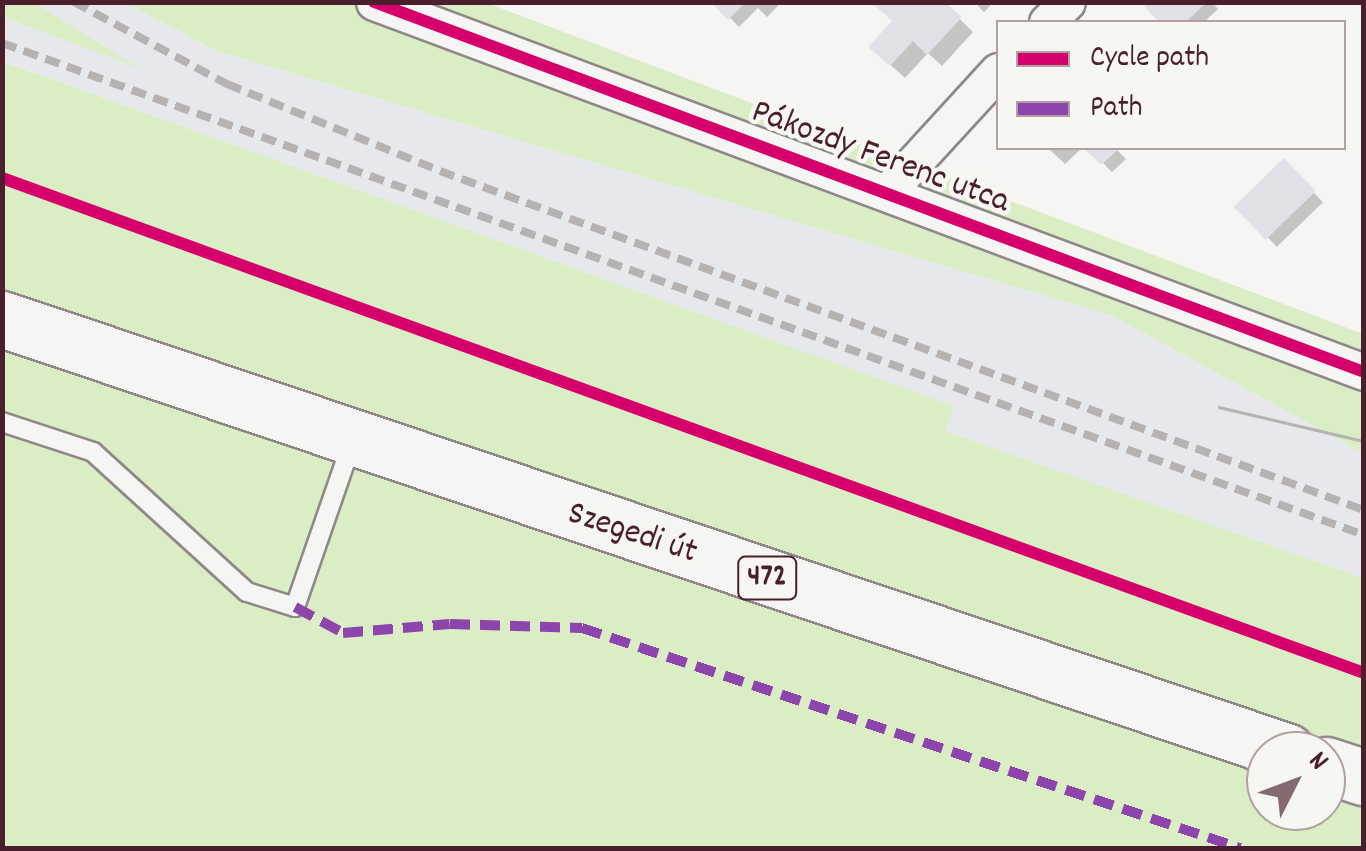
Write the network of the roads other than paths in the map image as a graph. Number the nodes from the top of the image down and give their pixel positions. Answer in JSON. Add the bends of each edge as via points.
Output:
{"nodes":[{"id":1,"x":374,"y":2,"type":"edge"},
{"id":2,"x":996,"y":73,"type":"edge"},
{"id":3,"x":887,"y":192,"type":"junction"},
{"id":4,"x":14,"y":317,"type":"edge"},
{"id":5,"x":1364,"y":372,"type":"edge"},
{"id":6,"x":2,"y":422,"type":"edge"},
{"id":7,"x":352,"y":442,"type":"junction"},
{"id":8,"x":1246,"y":738,"type":"edge"}],
"edges":[{"from":1,"to":3,"type":"street","name":"Pákozdy Ferenc utca"},
{"from":2,"to":3,"type":"street"},
{"from":3,"to":5,"type":"street","name":"Pákozdy Ferenc utca"},
{"from":4,"to":7,"type":"main road","name":"Szegedi út","number":"472"},
{"from":6,"to":7,"type":"lane","via":[[93,452],[247,592],[295,607]]},
{"from":7,"to":8,"type":"main road","name":"Szegedi út","number":"472"}]}
